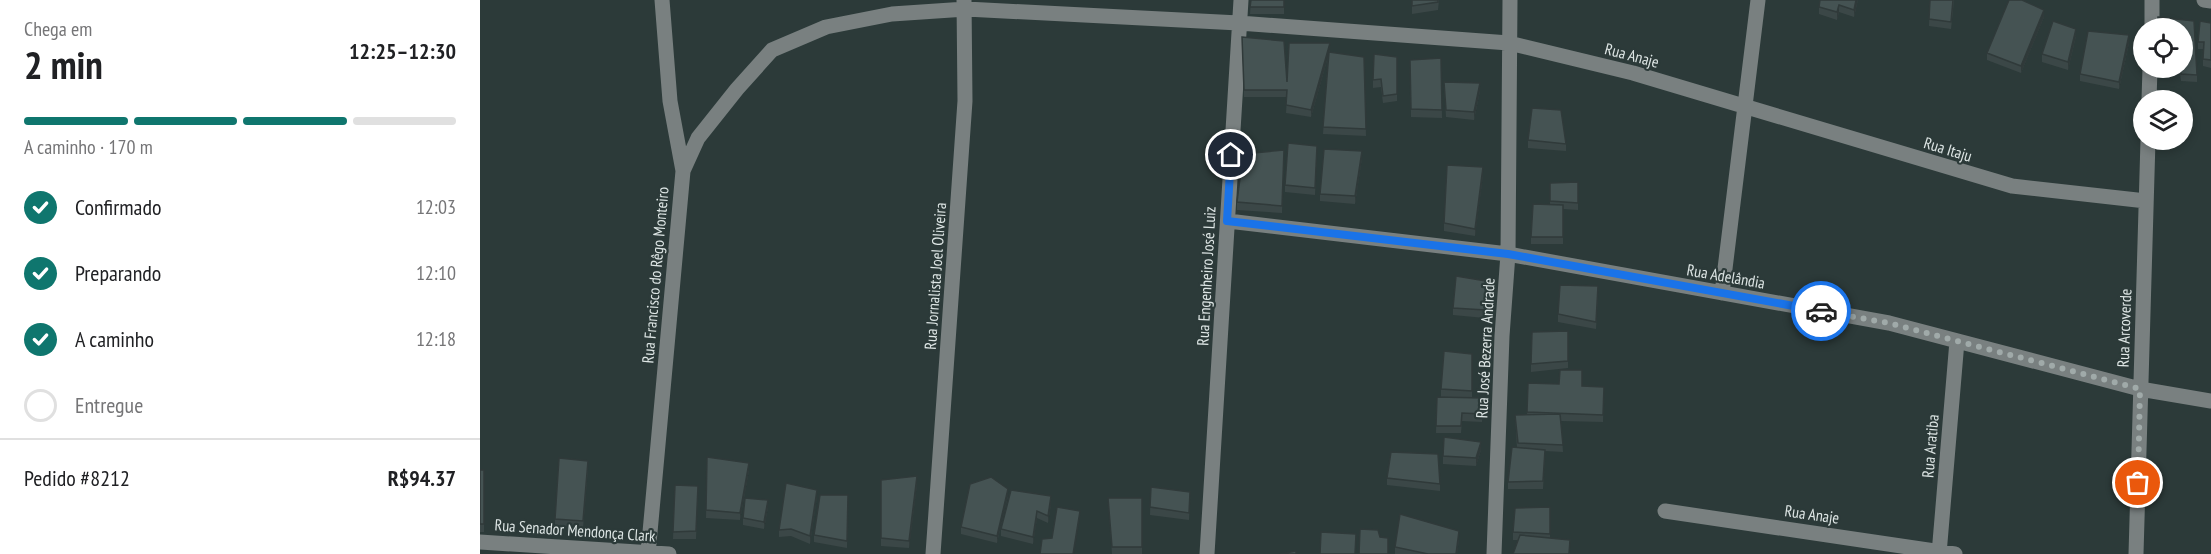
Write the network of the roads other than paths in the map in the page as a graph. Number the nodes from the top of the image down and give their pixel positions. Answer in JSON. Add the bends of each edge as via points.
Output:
{"nodes":[{"id":1,"x":662,"y":0,"type":"edge"},
{"id":2,"x":1241,"y":0,"type":"edge"},
{"id":3,"x":1510,"y":0,"type":"edge"},
{"id":4,"x":1758,"y":0,"type":"edge"},
{"id":5,"x":2152,"y":0,"type":"edge"},
{"id":6,"x":2204,"y":0,"type":"edge"},
{"id":7,"x":2211,"y":1,"type":"edge"},
{"id":8,"x":965,"y":5,"type":"edge"},
{"id":9,"x":2151,"y":18,"type":"edge"},
{"id":10,"x":1239,"y":23,"type":"junction"},
{"id":11,"x":1509,"y":43,"type":"junction"},
{"id":12,"x":1745,"y":106,"type":"junction"},
{"id":13,"x":2148,"y":150,"type":"edge"},
{"id":14,"x":683,"y":171,"type":"junction"},
{"id":15,"x":2146,"y":201,"type":"junction"},
{"id":16,"x":1227,"y":221,"type":"junction"},
{"id":17,"x":1508,"y":254,"type":"junction"},
{"id":18,"x":1722,"y":293,"type":"junction"},
{"id":19,"x":1957,"y":341,"type":"junction"},
{"id":20,"x":2140,"y":389,"type":"junction"},
{"id":21,"x":2211,"y":401,"type":"edge"},
{"id":22,"x":1665,"y":510,"type":"dead end"},
{"id":23,"x":480,"y":542,"type":"edge"},
{"id":24,"x":648,"y":553,"type":"edge"},
{"id":25,"x":1939,"y":553,"type":"edge"},
{"id":26,"x":669,"y":554,"type":"edge"},
{"id":27,"x":933,"y":554,"type":"edge"},
{"id":28,"x":1207,"y":554,"type":"edge"},
{"id":29,"x":1494,"y":554,"type":"edge"},
{"id":30,"x":1955,"y":554,"type":"edge"},
{"id":31,"x":2136,"y":554,"type":"edge"}],
"edges":[{"from":1,"to":14,"type":"street","name":"Rua Francisco do Rêgo Monteiro","via":[[670,101]]},
{"from":2,"to":10,"type":"street","name":"Rua Engenheiro José Luiz"},
{"from":3,"to":11,"type":"street","name":"Rua José Bezerra Andrade"},
{"from":4,"to":12,"type":"street"},
{"from":5,"to":9,"type":"street"},
{"from":6,"to":7,"type":"street"},
{"from":8,"to":10,"type":"street","name":"Rua Anaje"},
{"from":8,"to":14,"type":"street","name":"Rua Anaje","via":[[826,27],[772,50],[736,88],[698,138]]},
{"from":8,"to":27,"type":"street","name":"Rua Jornalista Joel Oliveira","via":[[965,101]]},
{"from":10,"to":11,"type":"street","name":"Rua Anaje"},
{"from":10,"to":16,"type":"street","name":"Rua Engenheiro José Luiz"},
{"from":11,"to":12,"type":"street","name":"Rua Anaje"},
{"from":11,"to":17,"type":"street","name":"Rua José Bezerra Andrade"},
{"from":12,"to":15,"type":"street","name":"Rua Itaju","via":[[2012,186]]},
{"from":12,"to":18,"type":"street"},
{"from":13,"to":15,"type":"street","name":"Rua Arcoverde"},
{"from":14,"to":24,"type":"street","name":"Rua Francisco do Rêgo Monteiro"},
{"from":15,"to":20,"type":"street","name":"Rua Arcoverde"},
{"from":16,"to":17,"type":"street","name":"Rua Adelândia"},
{"from":16,"to":28,"type":"street","name":"Rua Engenheiro José Luiz"},
{"from":17,"to":18,"type":"street","name":"Rua Adelândia"},
{"from":17,"to":29,"type":"street","name":"Rua José Bezerra Andrade"},
{"from":18,"to":19,"type":"street","name":"Rua Adelândia","via":[[1889,323]]},
{"from":19,"to":20,"type":"street","name":"Rua Adelândia"},
{"from":19,"to":25,"type":"street","name":"Rua Aratiba"},
{"from":20,"to":21,"type":"street","name":"Rua Adelândia"},
{"from":20,"to":31,"type":"street","name":"Rua Arcoverde"},
{"from":22,"to":25,"type":"street","name":"Rua Anaje"},
{"from":23,"to":24,"type":"street","name":"Rua Senador Mendonça Clark"},
{"from":24,"to":26,"type":"street","name":"Rua Senador Mendonça Clark"},
{"from":25,"to":30,"type":"street","name":"Rua Anaje"}]}
